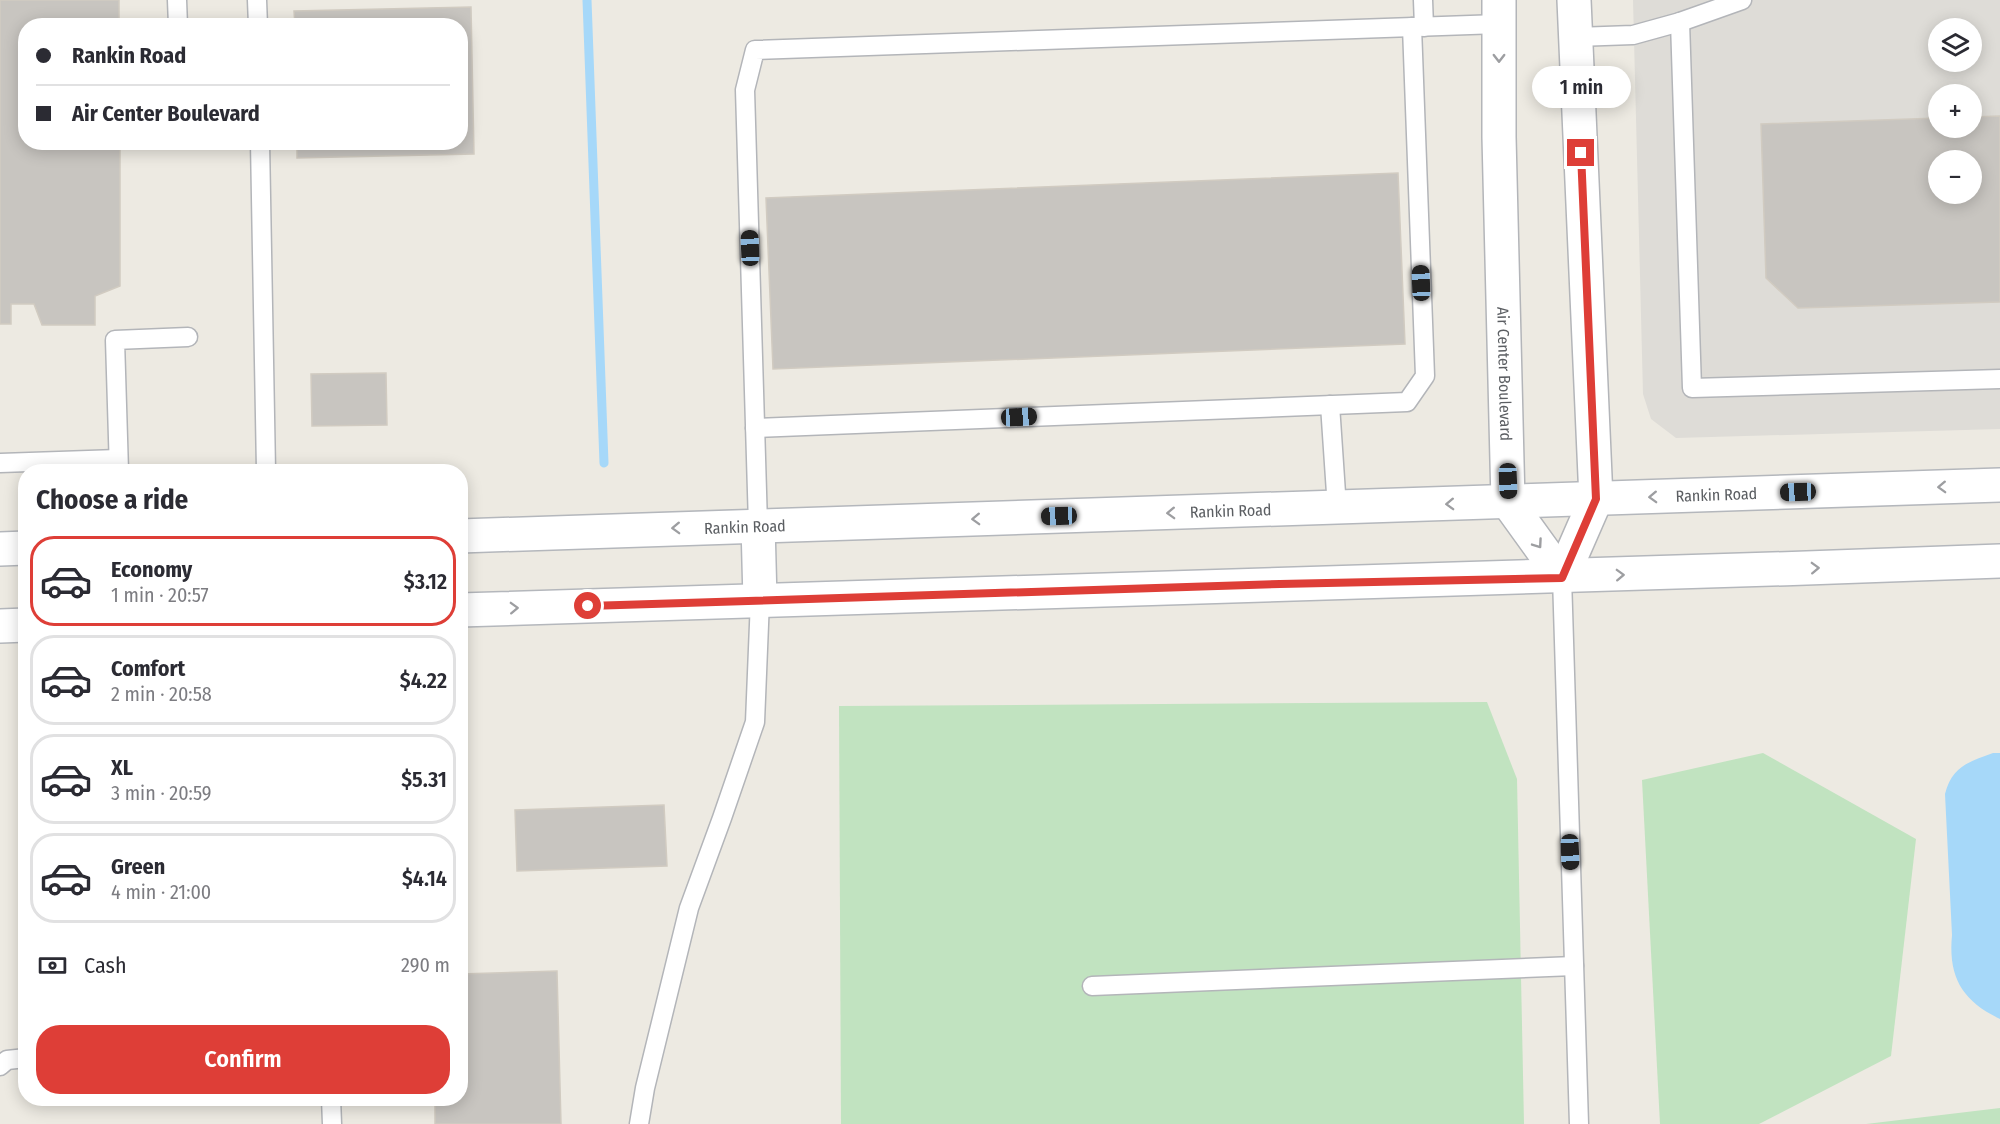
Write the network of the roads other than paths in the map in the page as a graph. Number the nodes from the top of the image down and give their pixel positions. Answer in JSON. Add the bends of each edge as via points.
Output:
{"nodes":[{"id":1,"x":177,"y":0,"type":"edge"},
{"id":2,"x":257,"y":0,"type":"edge"},
{"id":3,"x":1423,"y":0,"type":"edge"},
{"id":4,"x":1574,"y":0,"type":"edge"},
{"id":5,"x":1742,"y":0,"type":"edge"},
{"id":6,"x":1499,"y":12,"type":"edge"},
{"id":7,"x":178,"y":18,"type":"edge"},
{"id":8,"x":258,"y":18,"type":"edge"},
{"id":9,"x":1680,"y":22,"type":"junction"},
{"id":10,"x":1418,"y":27,"type":"junction"},
{"id":11,"x":1576,"y":37,"type":"junction"},
{"id":12,"x":260,"y":150,"type":"edge"},
{"id":13,"x":188,"y":337,"type":"dead end"},
{"id":14,"x":2000,"y":379,"type":"edge"},
{"id":15,"x":1330,"y":405,"type":"junction"},
{"id":16,"x":755,"y":428,"type":"junction"},
{"id":17,"x":0,"y":464,"type":"edge"},
{"id":18,"x":18,"y":464,"type":"edge"},
{"id":19,"x":119,"y":464,"type":"edge"},
{"id":20,"x":266,"y":464,"type":"edge"},
{"id":21,"x":2000,"y":485,"type":"edge"},
{"id":22,"x":1596,"y":499,"type":"junction"},
{"id":23,"x":1508,"y":502,"type":"junction"},
{"id":24,"x":1337,"y":508,"type":"junction"},
{"id":25,"x":758,"y":525,"type":"junction"},
{"id":26,"x":468,"y":536,"type":"edge"},
{"id":27,"x":0,"y":549,"type":"edge"},
{"id":28,"x":18,"y":549,"type":"edge"},
{"id":29,"x":2000,"y":561,"type":"edge"},
{"id":30,"x":1562,"y":578,"type":"junction"},
{"id":31,"x":760,"y":600,"type":"junction"},
{"id":32,"x":468,"y":610,"type":"edge"},
{"id":33,"x":18,"y":625,"type":"edge"},
{"id":34,"x":0,"y":626,"type":"edge"},
{"id":35,"x":1574,"y":966,"type":"junction"},
{"id":36,"x":1092,"y":986,"type":"dead end"},
{"id":37,"x":18,"y":1059,"type":"edge"},
{"id":38,"x":0,"y":1066,"type":"edge"},
{"id":39,"x":331,"y":1106,"type":"edge"},
{"id":40,"x":332,"y":1124,"type":"edge"},
{"id":41,"x":639,"y":1124,"type":"edge"},
{"id":42,"x":1579,"y":1124,"type":"edge"}],
"edges":[{"from":1,"to":7,"type":"lane"},
{"from":2,"to":8,"type":"lane"},
{"from":3,"to":10,"type":"lane"},
{"from":4,"to":11,"type":"main road"},
{"from":5,"to":9,"type":"lane"},
{"from":6,"to":10,"type":"lane"},
{"from":6,"to":23,"type":"main road","name":"Air Center Boulevard","one_way":true},
{"from":9,"to":11,"type":"lane","via":[[1633,35]]},
{"from":9,"to":14,"type":"lane","via":[[1692,388]]},
{"from":10,"to":15,"type":"lane","via":[[1425,376],[1407,402]]},
{"from":10,"to":16,"type":"lane","via":[[755,50],[745,90]]},
{"from":11,"to":22,"type":"main road"},
{"from":12,"to":20,"type":"lane"},
{"from":13,"to":19,"type":"lane","via":[[115,340]]},
{"from":15,"to":16,"type":"lane"},
{"from":15,"to":24,"type":"lane"},
{"from":16,"to":25,"type":"lane"},
{"from":17,"to":18,"type":"lane"},
{"from":21,"to":22,"type":"main road","name":"Rankin Road","one_way":true},
{"from":22,"to":23,"type":"main road","name":"Rankin Road"},
{"from":22,"to":30,"type":"main road"},
{"from":23,"to":24,"type":"main road","name":"Rankin Road","one_way":true},
{"from":23,"to":30,"type":"main road","one_way":true},
{"from":24,"to":25,"type":"main road","name":"Rankin Road","one_way":true},
{"from":25,"to":26,"type":"main road","name":"Rankin Road","one_way":true},
{"from":25,"to":31,"type":"main road"},
{"from":27,"to":28,"type":"main road"},
{"from":30,"to":29,"type":"main road","one_way":true},
{"from":30,"to":31,"type":"main road"},
{"from":30,"to":35,"type":"lane"},
{"from":32,"to":31,"type":"main road","one_way":true},
{"from":31,"to":41,"type":"lane","via":[[755,722],[689,908]]},
{"from":33,"to":34,"type":"main road"},
{"from":35,"to":36,"type":"lane"},
{"from":35,"to":42,"type":"lane"},
{"from":37,"to":38,"type":"lane"},
{"from":39,"to":40,"type":"lane"}]}
